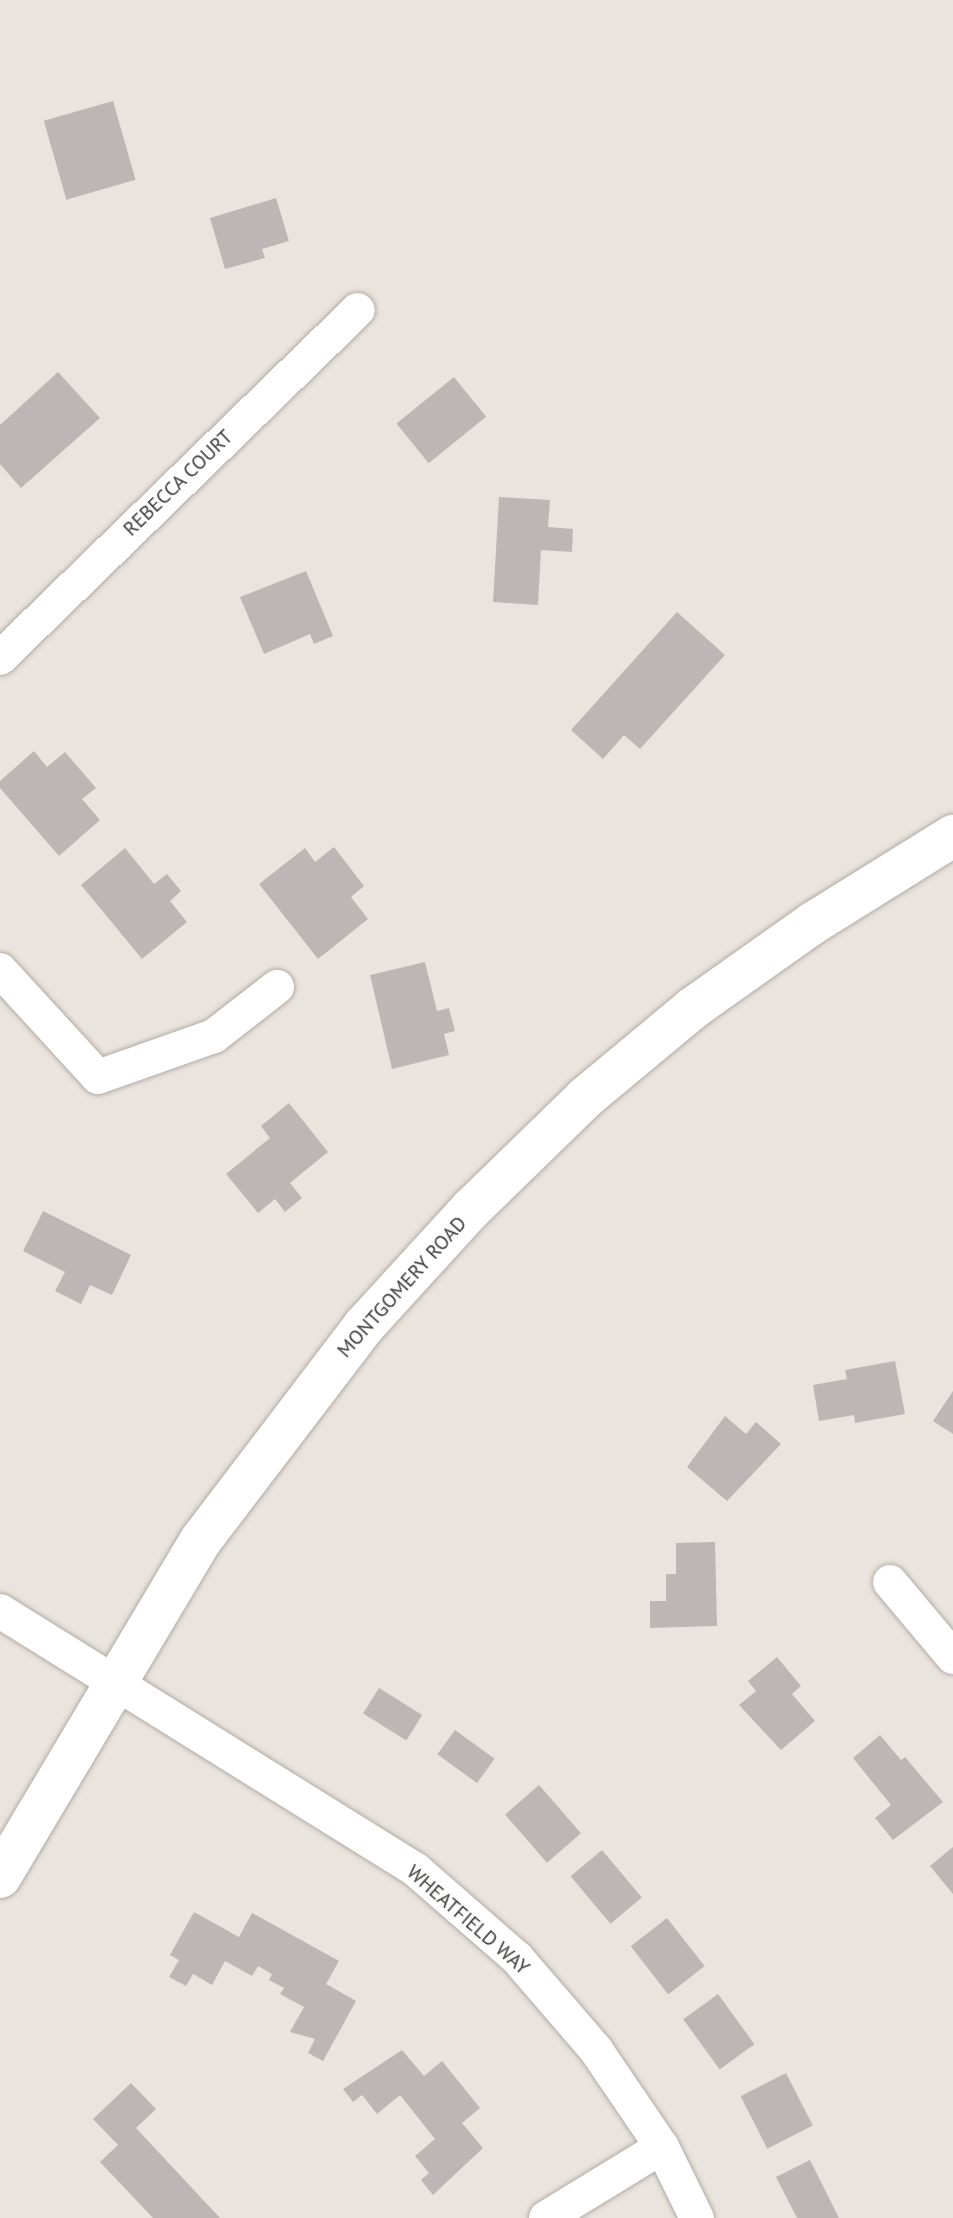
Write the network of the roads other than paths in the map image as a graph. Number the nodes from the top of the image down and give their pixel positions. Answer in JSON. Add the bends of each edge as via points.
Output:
{"nodes":[{"id":1,"x":358,"y":310,"type":"dead end"},
{"id":2,"x":0,"y":658,"type":"edge"},
{"id":3,"x":953,"y":836,"type":"edge"},
{"id":4,"x":0,"y":970,"type":"edge"},
{"id":5,"x":277,"y":987,"type":"dead end"},
{"id":6,"x":890,"y":1582,"type":"dead end"},
{"id":7,"x":0,"y":1611,"type":"edge"},
{"id":8,"x":953,"y":1657,"type":"edge"},
{"id":9,"x":114,"y":1681,"type":"junction"},
{"id":10,"x":0,"y":1877,"type":"edge"},
{"id":11,"x":662,"y":2147,"type":"junction"},
{"id":12,"x":546,"y":2218,"type":"edge"},
{"id":13,"x":697,"y":2218,"type":"edge"}],
"edges":[{"from":1,"to":2,"type":"street","name":"REBECCA COURT"},
{"from":3,"to":9,"type":"main road","name":"MONTGOMERY ROAD","via":[[813,923],[693,1008],[585,1098],[471,1209],[364,1326],[286,1425],[201,1540]]},
{"from":4,"to":5,"type":"street","via":[[98,1077],[214,1036]]},
{"from":6,"to":8,"type":"street"},
{"from":7,"to":9,"type":"street","name":"WHEATFIELD WAY"},
{"from":9,"to":10,"type":"main road","name":"MONTGOMERY ROAD"},
{"from":9,"to":11,"type":"street","name":"WHEATFIELD WAY","via":[[416,1870],[517,1958],[596,2050]]},
{"from":11,"to":12,"type":"street"},
{"from":11,"to":13,"type":"street","name":"WHEATFIELD WAY"}]}
